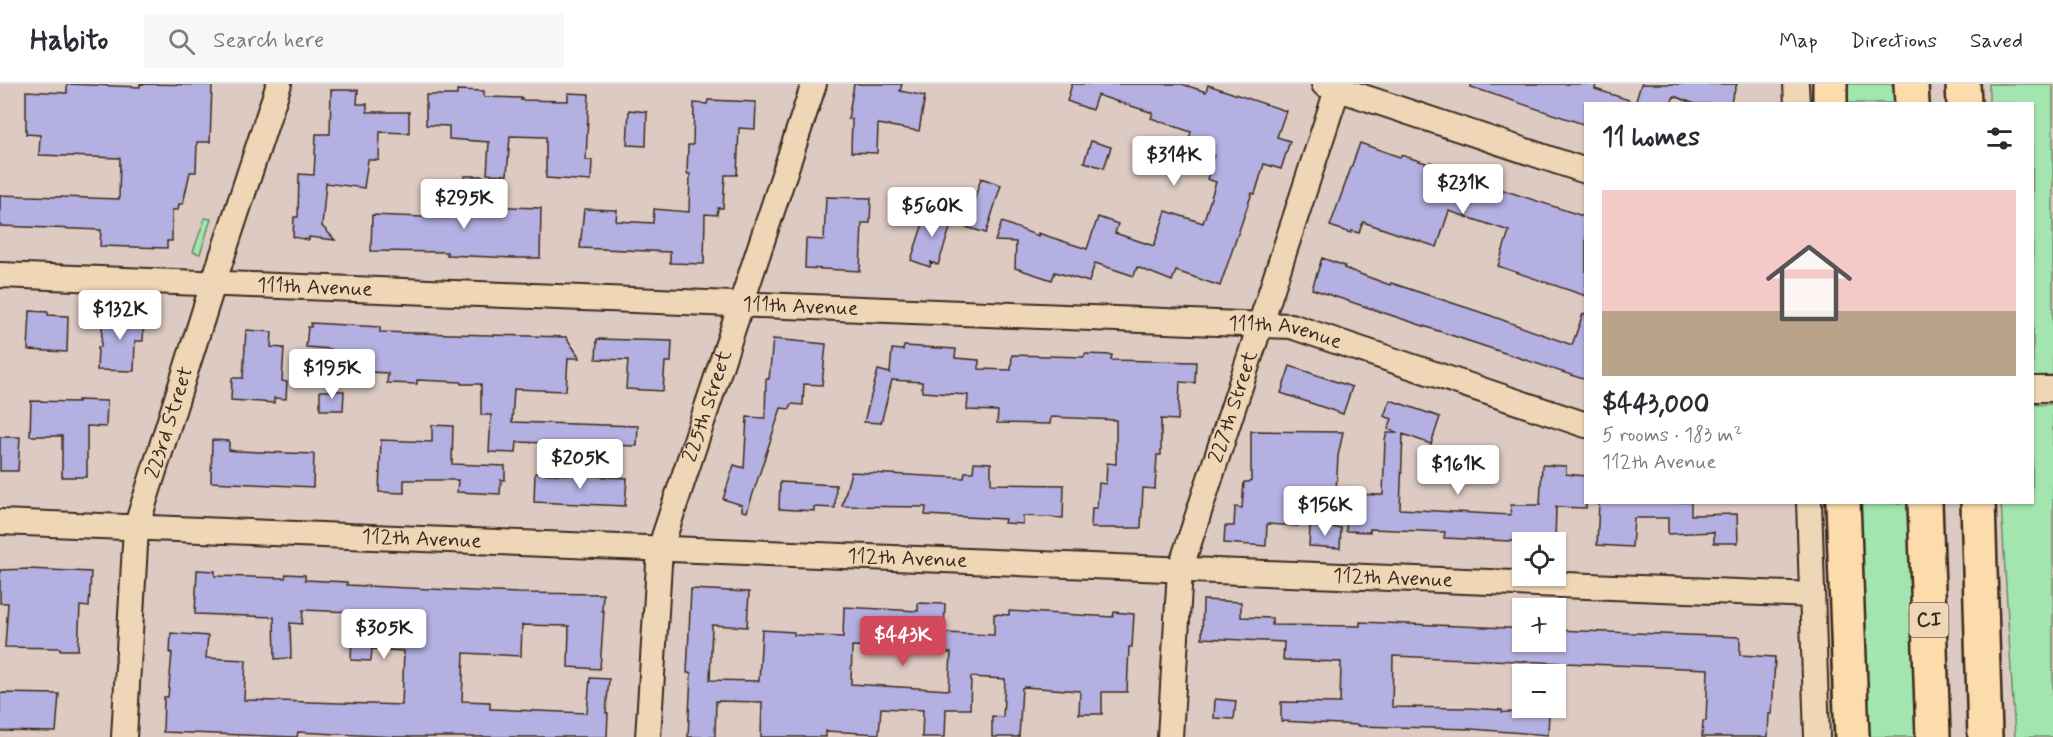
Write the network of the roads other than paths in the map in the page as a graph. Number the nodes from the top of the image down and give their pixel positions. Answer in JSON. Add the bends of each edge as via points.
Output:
{"nodes":[{"id":1,"x":279,"y":84,"type":"edge"},
{"id":2,"x":814,"y":84,"type":"edge"},
{"id":3,"x":1796,"y":84,"type":"edge"},
{"id":4,"x":1830,"y":84,"type":"edge"},
{"id":5,"x":1911,"y":84,"type":"edge"},
{"id":6,"x":1963,"y":84,"type":"edge"},
{"id":7,"x":1333,"y":86,"type":"edge"},
{"id":8,"x":1797,"y":102,"type":"edge"},
{"id":9,"x":1830,"y":102,"type":"edge"},
{"id":10,"x":1912,"y":102,"type":"edge"},
{"id":11,"x":1964,"y":102,"type":"edge"},
{"id":12,"x":1584,"y":170,"type":"edge"},
{"id":13,"x":0,"y":275,"type":"edge"},
{"id":14,"x":213,"y":284,"type":"junction"},
{"id":15,"x":741,"y":305,"type":"junction"},
{"id":16,"x":1259,"y":325,"type":"junction"},
{"id":17,"x":2034,"y":389,"type":"edge"},
{"id":18,"x":2053,"y":389,"type":"edge"},
{"id":19,"x":1584,"y":424,"type":"edge"},
{"id":20,"x":1809,"y":504,"type":"edge"},
{"id":21,"x":1843,"y":504,"type":"edge"},
{"id":22,"x":1925,"y":504,"type":"edge"},
{"id":23,"x":1978,"y":504,"type":"edge"},
{"id":24,"x":0,"y":522,"type":"edge"},
{"id":25,"x":135,"y":528,"type":"junction"},
{"id":26,"x":660,"y":549,"type":"junction"},
{"id":27,"x":1180,"y":570,"type":"junction"},
{"id":28,"x":1812,"y":595,"type":"junction"},
{"id":29,"x":124,"y":737,"type":"edge"},
{"id":30,"x":648,"y":737,"type":"edge"},
{"id":31,"x":1170,"y":737,"type":"edge"},
{"id":32,"x":1817,"y":737,"type":"edge"},
{"id":33,"x":1852,"y":737,"type":"edge"},
{"id":34,"x":1933,"y":737,"type":"edge"},
{"id":35,"x":1985,"y":737,"type":"edge"}],
"edges":[{"from":1,"to":14,"type":"street","name":"223rd Street"},
{"from":2,"to":15,"type":"street","name":"225th Street"},
{"from":3,"to":8,"type":"street"},
{"from":4,"to":9,"type":"highway"},
{"from":5,"to":10,"type":"highway"},
{"from":6,"to":11,"type":"highway"},
{"from":7,"to":12,"type":"street"},
{"from":7,"to":16,"type":"street","name":"227th Street"},
{"from":13,"to":14,"type":"street","name":"111th Avenue"},
{"from":14,"to":15,"type":"street","name":"111th Avenue"},
{"from":14,"to":25,"type":"street","name":"223rd Street"},
{"from":15,"to":16,"type":"street","name":"111th Avenue"},
{"from":15,"to":26,"type":"street","name":"225th Street"},
{"from":16,"to":19,"type":"street","name":"111th Avenue","via":[[1291,326]]},
{"from":16,"to":27,"type":"street","name":"227th Street"},
{"from":17,"to":18,"type":"street"},
{"from":20,"to":28,"type":"street"},
{"from":21,"to":33,"type":"highway"},
{"from":22,"to":34,"type":"highway","number":"CI"},
{"from":23,"to":35,"type":"highway"},
{"from":24,"to":25,"type":"street","name":"112th Avenue"},
{"from":25,"to":26,"type":"street","name":"112th Avenue"},
{"from":25,"to":29,"type":"street","name":"223rd Street"},
{"from":26,"to":27,"type":"street","name":"112th Avenue"},
{"from":26,"to":30,"type":"street","name":"225th Street"},
{"from":27,"to":28,"type":"street","name":"112th Avenue"},
{"from":27,"to":31,"type":"street","name":"227th Street"},
{"from":28,"to":32,"type":"street"}]}
